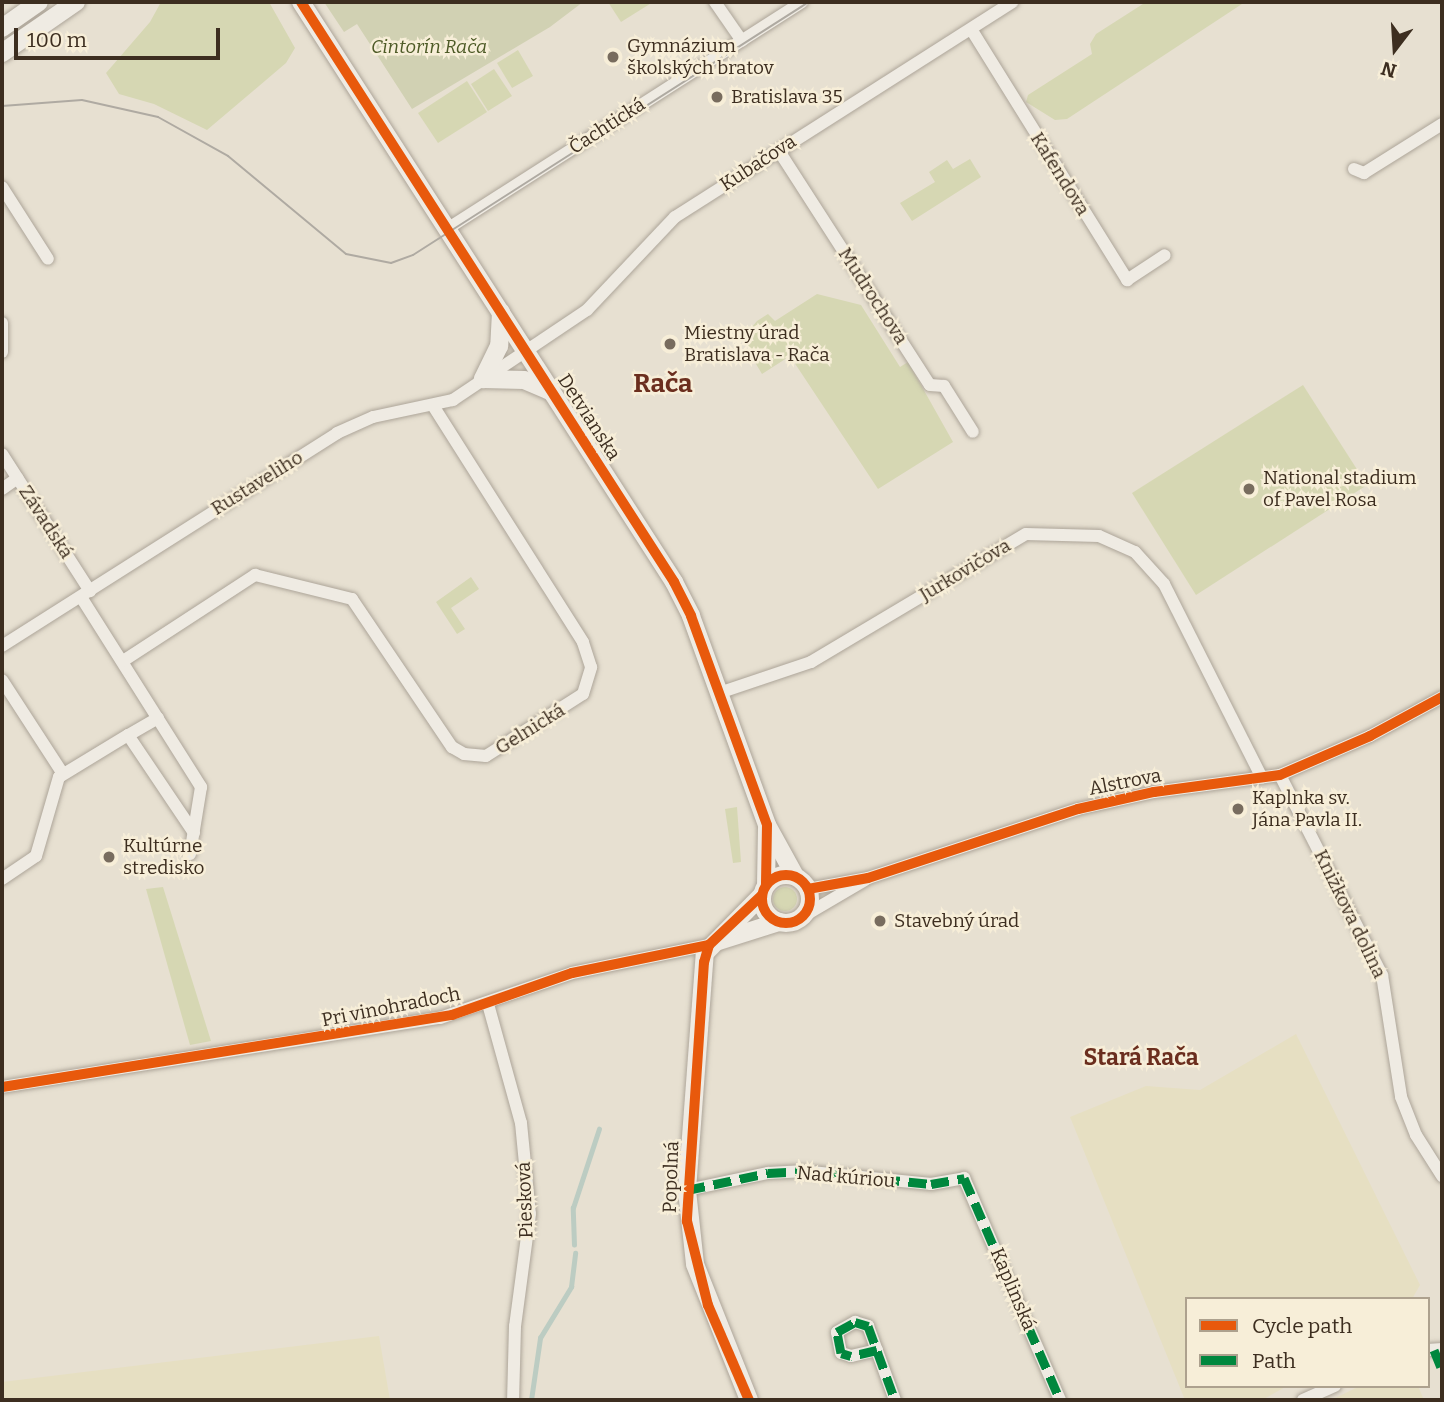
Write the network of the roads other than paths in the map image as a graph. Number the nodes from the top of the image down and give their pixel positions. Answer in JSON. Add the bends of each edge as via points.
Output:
{"nodes":[{"id":1,"x":39,"y":2,"type":"edge"},
{"id":2,"x":76,"y":2,"type":"edge"},
{"id":3,"x":301,"y":2,"type":"edge"},
{"id":4,"x":715,"y":2,"type":"edge"},
{"id":5,"x":802,"y":2,"type":"edge"},
{"id":6,"x":1012,"y":2,"type":"edge"},
{"id":7,"x":971,"y":29,"type":"junction"},
{"id":8,"x":2,"y":31,"type":"edge"},
{"id":9,"x":19,"y":41,"type":"junction"},
{"id":10,"x":742,"y":41,"type":"junction"},
{"id":11,"x":2,"y":53,"type":"edge"},
{"id":12,"x":1442,"y":124,"type":"edge"},
{"id":13,"x":779,"y":150,"type":"junction"},
{"id":14,"x":1354,"y":169,"type":"dead end"},
{"id":15,"x":2,"y":187,"type":"edge"},
{"id":16,"x":447,"y":229,"type":"junction"},
{"id":17,"x":1166,"y":255,"type":"dead end"},
{"id":18,"x":48,"y":259,"type":"dead end"},
{"id":19,"x":500,"y":312,"type":"junction"},
{"id":20,"x":2,"y":323,"type":"edge"},
{"id":21,"x":526,"y":351,"type":"junction"},
{"id":22,"x":2,"y":352,"type":"edge"},
{"id":23,"x":483,"y":379,"type":"junction"},
{"id":24,"x":552,"y":392,"type":"junction"},
{"id":25,"x":433,"y":406,"type":"junction"},
{"id":26,"x":973,"y":432,"type":"dead end"},
{"id":27,"x":2,"y":454,"type":"edge"},
{"id":28,"x":18,"y":478,"type":"junction"},
{"id":29,"x":2,"y":489,"type":"edge"},
{"id":30,"x":86,"y":594,"type":"junction"},
{"id":31,"x":2,"y":646,"type":"edge"},
{"id":32,"x":123,"y":661,"type":"junction"},
{"id":33,"x":2,"y":680,"type":"edge"},
{"id":34,"x":719,"y":693,"type":"junction"},
{"id":35,"x":1442,"y":697,"type":"edge"},
{"id":36,"x":158,"y":718,"type":"junction"},
{"id":37,"x":128,"y":735,"type":"junction"},
{"id":38,"x":63,"y":774,"type":"junction"},
{"id":39,"x":1280,"y":775,"type":"junction"},
{"id":40,"x":1262,"y":778,"type":"junction"},
{"id":41,"x":767,"y":825,"type":"junction"},
{"id":42,"x":194,"y":833,"type":"junction"},
{"id":43,"x":190,"y":854,"type":"dead end"},
{"id":44,"x":868,"y":878,"type":"junction"},
{"id":45,"x":2,"y":879,"type":"edge"},
{"id":46,"x":801,"y":882,"type":"junction"},
{"id":47,"x":764,"y":890,"type":"junction"},
{"id":48,"x":802,"y":917,"type":"junction"},
{"id":49,"x":779,"y":922,"type":"junction"},
{"id":50,"x":712,"y":943,"type":"junction"},
{"id":51,"x":488,"y":1004,"type":"junction"},
{"id":52,"x":2,"y":1087,"type":"edge"},
{"id":53,"x":1442,"y":1176,"type":"edge"},
{"id":54,"x":964,"y":1178,"type":"joint"},
{"id":55,"x":687,"y":1190,"type":"junction"},
{"id":56,"x":877,"y":1350,"type":"dead end"},
{"id":57,"x":1330,"y":1388,"type":"edge"},
{"id":58,"x":513,"y":1400,"type":"edge"},
{"id":59,"x":749,"y":1400,"type":"edge"},
{"id":60,"x":895,"y":1400,"type":"edge"},
{"id":61,"x":1060,"y":1400,"type":"edge"},
{"id":62,"x":1303,"y":1400,"type":"edge"}],
"edges":[{"from":1,"to":8,"type":"street"},
{"from":2,"to":9,"type":"street"},
{"from":3,"to":16,"type":"street","name":"Detvianska"},
{"from":4,"to":10,"type":"street"},
{"from":5,"to":10,"type":"street","name":"Čachtická"},
{"from":6,"to":7,"type":"street","name":"Kubačova"},
{"from":7,"to":13,"type":"street","name":"Kubačova"},
{"from":7,"to":17,"type":"street","name":"Kafendova","via":[[1127,280]]},
{"from":8,"to":9,"type":"street"},
{"from":9,"to":11,"type":"street"},
{"from":10,"to":16,"type":"street","name":"Čachtická"},
{"from":12,"to":14,"type":"street","via":[[1364,173]]},
{"from":13,"to":21,"type":"street","name":"Kubačova","via":[[675,216],[594,304]]},
{"from":13,"to":26,"type":"street","name":"Mudrochova","via":[[930,384],[944,386]]},
{"from":15,"to":18,"type":"street"},
{"from":16,"to":19,"type":"street","name":"Detvianska"},
{"from":19,"to":21,"type":"street","name":"Detvianska"},
{"from":19,"to":23,"type":"street","via":[[499,346]]},
{"from":20,"to":22,"type":"street"},
{"from":21,"to":23,"type":"street","name":"Rustaveliho"},
{"from":21,"to":24,"type":"street","name":"Detvianska"},
{"from":23,"to":24,"type":"street","via":[[516,379]]},
{"from":23,"to":25,"type":"street","name":"Rustaveliho","via":[[453,400]]},
{"from":24,"to":34,"type":"street","name":"Detvianska","via":[[674,582]]},
{"from":25,"to":30,"type":"street","name":"Rustaveliho","via":[[373,417],[337,433]]},
{"from":25,"to":32,"type":"street","name":"Gelnická","via":[[583,642],[590,659],[590,681],[581,696],[486,756],[464,754],[452,747],[352,599],[255,575]]},
{"from":27,"to":28,"type":"street","name":"Závadská"},
{"from":28,"to":29,"type":"street"},
{"from":28,"to":30,"type":"street","name":"Závadská"},
{"from":30,"to":31,"type":"street","name":"Rustaveliho"},
{"from":30,"to":32,"type":"street","name":"Závadská"},
{"from":32,"to":36,"type":"street","name":"Závadská"},
{"from":33,"to":38,"type":"street"},
{"from":34,"to":40,"type":"street","name":"Jurkovičova","via":[[811,662],[1026,534],[1099,536],[1135,552],[1164,584]]},
{"from":34,"to":41,"type":"street","name":"Detvianska"},
{"from":35,"to":39,"type":"street","name":"Alstrova","via":[[1370,736]]},
{"from":36,"to":37,"type":"street"},
{"from":36,"to":42,"type":"street","name":"Závadská","via":[[201,786]]},
{"from":37,"to":38,"type":"street"},
{"from":37,"to":42,"type":"street"},
{"from":38,"to":45,"type":"street","via":[[53,789],[36,856]]},
{"from":39,"to":40,"type":"street","name":"Alstrova"},
{"from":39,"to":53,"type":"street","name":"Knižkova dolina","via":[[1382,975],[1401,1097],[1416,1135]]},
{"from":40,"to":44,"type":"street","name":"Alstrova","via":[[1154,792],[1078,809]]},
{"from":41,"to":46,"type":"street","name":"Detvianska"},
{"from":41,"to":47,"type":"street","name":"Detvianska"},
{"from":42,"to":43,"type":"street","name":"Závadská"},
{"from":44,"to":46,"type":"street","name":"Alstrova"},
{"from":44,"to":48,"type":"street","name":"Alstrova"},
{"from":46,"to":47,"type":"street","via":[[780,875]]},
{"from":46,"to":48,"type":"street","via":[[810,901]]},
{"from":47,"to":49,"type":"street","via":[[765,911]]},
{"from":47,"to":50,"type":"street"},
{"from":48,"to":49,"type":"street"},
{"from":49,"to":50,"type":"street","name":"Pri vinohradoch"},
{"from":50,"to":51,"type":"street","name":"Pri vinohradoch","via":[[572,973]]},
{"from":50,"to":55,"type":"street","name":"Popolná","via":[[704,962]]},
{"from":51,"to":52,"type":"street","name":"Pri vinohradoch","via":[[440,1018],[288,1045]]},
{"from":51,"to":58,"type":"street","name":"Piesková","via":[[521,1123],[530,1214],[516,1326]]},
{"from":54,"to":55,"type":"street","name":"Nad kúriou","via":[[931,1184],[801,1171]]},
{"from":54,"to":61,"type":"street","name":"Kaplinská"},
{"from":55,"to":59,"type":"street","name":"Popolná","via":[[695,1264]]},
{"from":56,"to":60,"type":"street"},
{"from":57,"to":62,"type":"street"}]}
